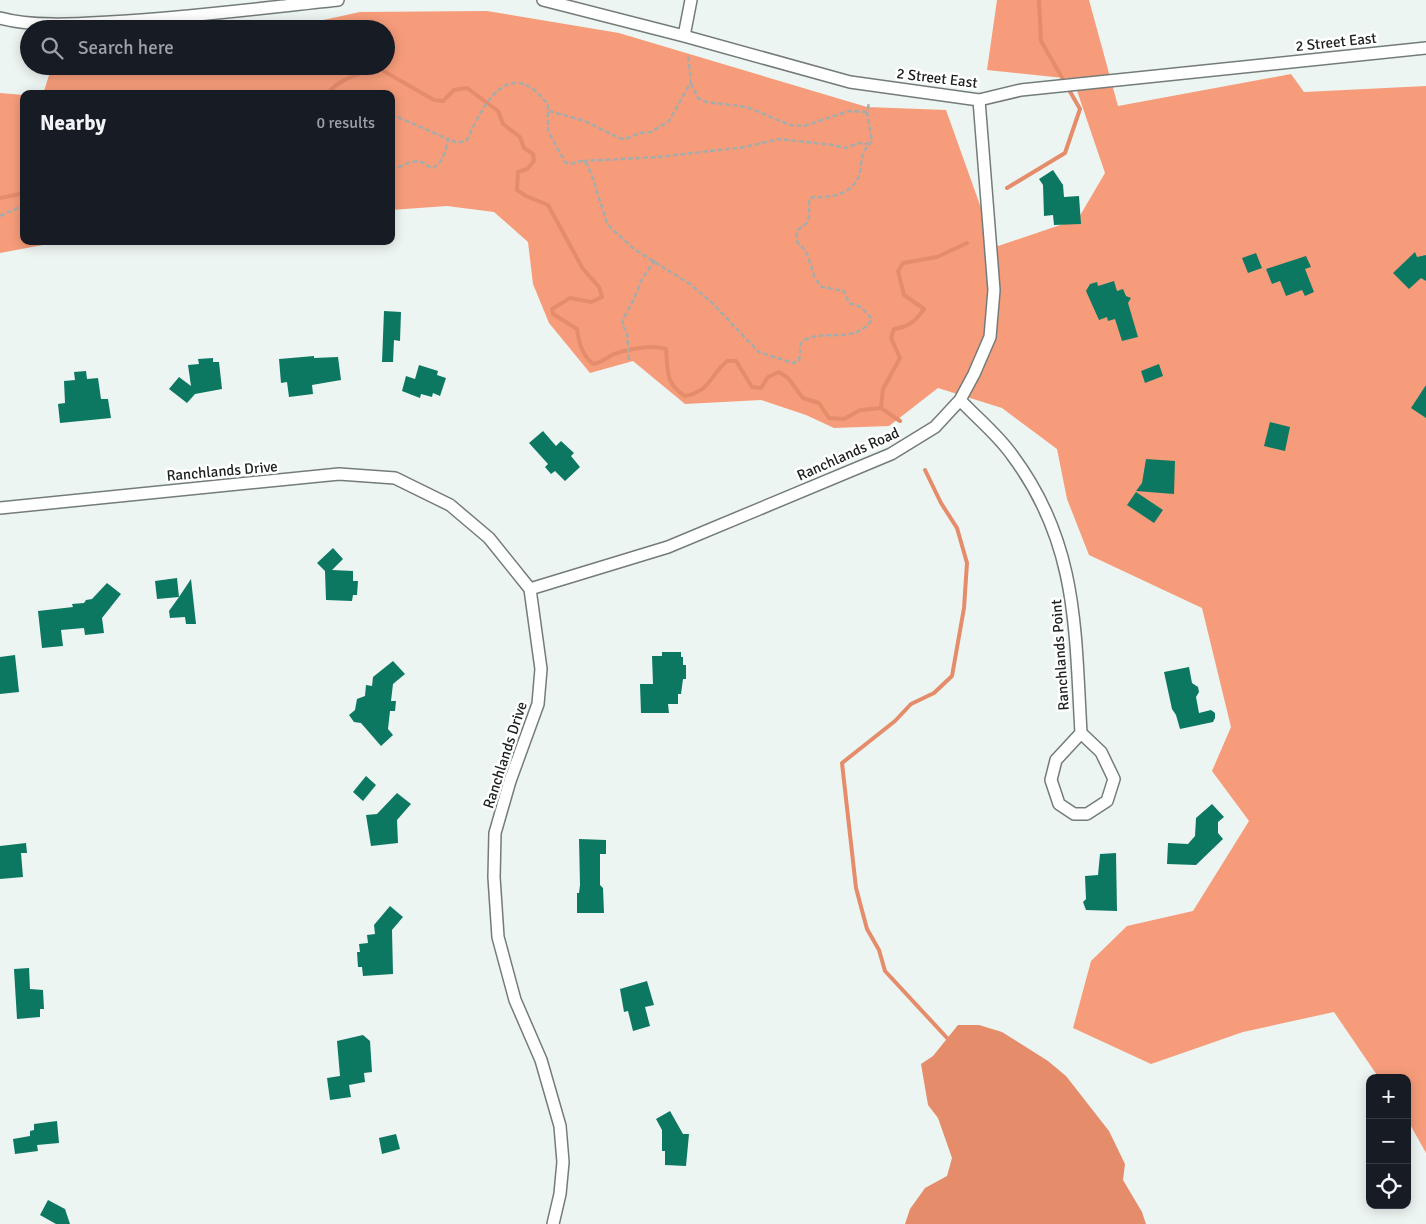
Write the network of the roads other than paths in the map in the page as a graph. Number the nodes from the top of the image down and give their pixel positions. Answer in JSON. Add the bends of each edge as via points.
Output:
{"nodes":[{"id":1,"x":338,"y":0,"type":"edge"},
{"id":2,"x":543,"y":0,"type":"edge"},
{"id":3,"x":691,"y":0,"type":"edge"},
{"id":4,"x":0,"y":18,"type":"edge"},
{"id":5,"x":23,"y":20,"type":"edge"},
{"id":6,"x":140,"y":20,"type":"edge"},
{"id":7,"x":684,"y":36,"type":"junction"},
{"id":8,"x":1426,"y":48,"type":"edge"},
{"id":9,"x":979,"y":100,"type":"junction"},
{"id":10,"x":960,"y":400,"type":"junction"},
{"id":11,"x":0,"y":508,"type":"edge"},
{"id":12,"x":530,"y":589,"type":"junction"},
{"id":13,"x":1080,"y":733,"type":"junction"},
{"id":14,"x":553,"y":1224,"type":"edge"}],
"edges":[{"from":1,"to":6,"type":"street"},
{"from":2,"to":7,"type":"street","name":"2 Street East"},
{"from":3,"to":7,"type":"street"},
{"from":4,"to":5,"type":"street"},
{"from":7,"to":9,"type":"street","name":"2 Street East","via":[[850,82]]},
{"from":8,"to":9,"type":"street","name":"2 Street East","via":[[1021,90]]},
{"from":9,"to":10,"type":"street","name":"Ranchlands Road","via":[[994,290],[990,337]]},
{"from":10,"to":12,"type":"street","name":"Ranchlands Road","via":[[935,428],[891,454],[668,546]]},
{"from":10,"to":13,"type":"street","name":"Ranchlands Point","via":[[1012,454],[1043,502],[1062,550],[1074,611]]},
{"from":11,"to":12,"type":"street","name":"Ranchlands Drive","via":[[339,474],[395,478],[450,505],[489,538]]},
{"from":12,"to":14,"type":"street","name":"Ranchlands Drive","via":[[540,669],[538,704],[495,833],[494,877],[501,946],[515,1000],[541,1060],[560,1126],[563,1162]]},
{"from":13,"to":13,"type":"street","via":[[1056,760],[1051,780],[1059,804],[1074,814],[1087,814],[1107,801],[1114,779],[1101,752]]}]}
